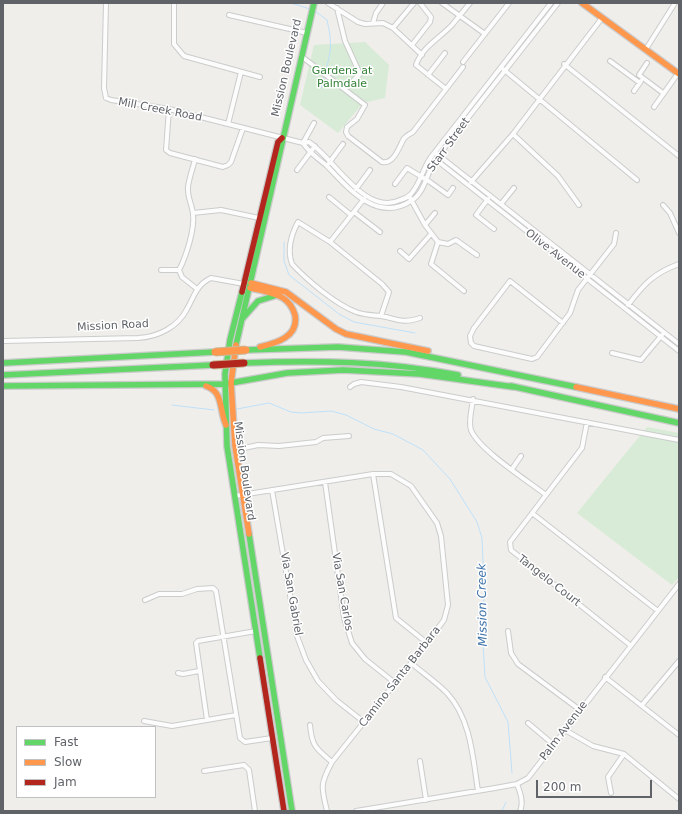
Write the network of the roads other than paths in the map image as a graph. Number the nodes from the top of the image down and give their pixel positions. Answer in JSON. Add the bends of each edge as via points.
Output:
{"nodes":[{"id":1,"x":106,"y":3,"type":"edge"},
{"id":2,"x":174,"y":3,"type":"edge"},
{"id":3,"x":328,"y":3,"type":"edge"},
{"id":4,"x":383,"y":3,"type":"edge"},
{"id":5,"x":414,"y":3,"type":"edge"},
{"id":6,"x":420,"y":3,"type":"edge"},
{"id":7,"x":442,"y":3,"type":"edge"},
{"id":8,"x":470,"y":3,"type":"edge"},
{"id":9,"x":509,"y":3,"type":"edge"},
{"id":10,"x":552,"y":3,"type":"edge"},
{"id":11,"x":558,"y":3,"type":"edge"},
{"id":12,"x":582,"y":3,"type":"edge"},
{"id":13,"x":674,"y":3,"type":"edge"},
{"id":14,"x":314,"y":4,"type":"edge"},
{"id":15,"x":335,"y":6,"type":"edge"},
{"id":16,"x":229,"y":15,"type":"dead end"},
{"id":17,"x":460,"y":15,"type":"junction"},
{"id":18,"x":602,"y":18,"type":"junction"},
{"id":19,"x":373,"y":23,"type":"junction"},
{"id":20,"x":393,"y":28,"type":"junction"},
{"id":21,"x":307,"y":33,"type":"junction"},
{"id":22,"x":485,"y":34,"type":"junction"},
{"id":23,"x":412,"y":45,"type":"junction"},
{"id":24,"x":646,"y":49,"type":"junction"},
{"id":25,"x":445,"y":53,"type":"dead end"},
{"id":26,"x":422,"y":55,"type":"junction"},
{"id":27,"x":301,"y":56,"type":"junction"},
{"id":28,"x":610,"y":61,"type":"dead end"},
{"id":29,"x":647,"y":63,"type":"dead end"},
{"id":30,"x":564,"y":64,"type":"junction"},
{"id":31,"x":501,"y":68,"type":"junction"},
{"id":32,"x":506,"y":71,"type":"junction"},
{"id":33,"x":241,"y":72,"type":"junction"},
{"id":34,"x":679,"y":73,"type":"edge"},
{"id":35,"x":428,"y":75,"type":"junction"},
{"id":36,"x":260,"y":77,"type":"dead end"},
{"id":37,"x":643,"y":78,"type":"junction"},
{"id":38,"x":640,"y":83,"type":"junction"},
{"id":39,"x":345,"y":89,"type":"junction"},
{"id":40,"x":446,"y":89,"type":"junction"},
{"id":41,"x":634,"y":91,"type":"dead end"},
{"id":42,"x":663,"y":93,"type":"junction"},
{"id":43,"x":538,"y":98,"type":"junction"},
{"id":44,"x":654,"y":106,"type":"dead end"},
{"id":45,"x":169,"y":109,"type":"junction"},
{"id":46,"x":314,"y":123,"type":"dead end"},
{"id":47,"x":228,"y":124,"type":"junction"},
{"id":48,"x":243,"y":128,"type":"junction"},
{"id":49,"x":513,"y":134,"type":"junction"},
{"id":50,"x":282,"y":138,"type":"junction"},
{"id":51,"x":303,"y":143,"type":"junction"},
{"id":52,"x":343,"y":144,"type":"dead end"},
{"id":53,"x":315,"y":146,"type":"junction"},
{"id":54,"x":311,"y":152,"type":"junction"},
{"id":55,"x":435,"y":152,"type":"junction"},
{"id":56,"x":439,"y":155,"type":"junction"},
{"id":57,"x":679,"y":156,"type":"edge"},
{"id":58,"x":431,"y":157,"type":"junction"},
{"id":59,"x":195,"y":160,"type":"junction"},
{"id":60,"x":435,"y":160,"type":"junction"},
{"id":61,"x":330,"y":162,"type":"junction"},
{"id":62,"x":327,"y":166,"type":"junction"},
{"id":63,"x":297,"y":170,"type":"dead end"},
{"id":64,"x":370,"y":170,"type":"dead end"},
{"id":65,"x":420,"y":177,"type":"junction"},
{"id":66,"x":425,"y":179,"type":"junction"},
{"id":67,"x":637,"y":180,"type":"dead end"},
{"id":68,"x":472,"y":181,"type":"junction"},
{"id":69,"x":395,"y":184,"type":"dead end"},
{"id":70,"x":468,"y":185,"type":"junction"},
{"id":71,"x":357,"y":188,"type":"junction"},
{"id":72,"x":453,"y":188,"type":"dead end"},
{"id":73,"x":514,"y":188,"type":"dead end"},
{"id":74,"x":353,"y":193,"type":"junction"},
{"id":75,"x":366,"y":196,"type":"junction"},
{"id":76,"x":409,"y":196,"type":"junction"},
{"id":77,"x":491,"y":196,"type":"junction"},
{"id":78,"x":329,"y":197,"type":"dead end"},
{"id":79,"x":363,"y":200,"type":"junction"},
{"id":80,"x":487,"y":200,"type":"junction"},
{"id":81,"x":412,"y":201,"type":"junction"},
{"id":82,"x":501,"y":204,"type":"junction"},
{"id":83,"x":579,"y":205,"type":"dead end"},
{"id":84,"x":663,"y":205,"type":"dead end"},
{"id":85,"x":194,"y":213,"type":"junction"},
{"id":86,"x":353,"y":213,"type":"junction"},
{"id":87,"x":435,"y":213,"type":"dead end"},
{"id":88,"x":259,"y":218,"type":"junction"},
{"id":89,"x":677,"y":223,"type":"edge"},
{"id":90,"x":425,"y":225,"type":"junction"},
{"id":91,"x":494,"y":229,"type":"dead end"},
{"id":92,"x":380,"y":232,"type":"dead end"},
{"id":93,"x":616,"y":233,"type":"dead end"},
{"id":94,"x":679,"y":233,"type":"edge"},
{"id":95,"x":431,"y":234,"type":"junction"},
{"id":96,"x":330,"y":242,"type":"junction"},
{"id":97,"x":438,"y":242,"type":"junction"},
{"id":98,"x":400,"y":251,"type":"dead end"},
{"id":99,"x":477,"y":255,"type":"dead end"},
{"id":100,"x":679,"y":264,"type":"edge"},
{"id":101,"x":161,"y":270,"type":"dead end"},
{"id":102,"x":178,"y":270,"type":"junction"},
{"id":103,"x":590,"y":274,"type":"junction"},
{"id":104,"x":586,"y":278,"type":"junction"},
{"id":105,"x":248,"y":285,"type":"junction"},
{"id":106,"x":197,"y":289,"type":"junction"},
{"id":107,"x":464,"y":291,"type":"dead end"},
{"id":108,"x":276,"y":295,"type":"junction"},
{"id":109,"x":629,"y":304,"type":"junction"},
{"id":110,"x":626,"y":308,"type":"junction"},
{"id":111,"x":381,"y":316,"type":"junction"},
{"id":112,"x":420,"y":318,"type":"dead end"},
{"id":113,"x":242,"y":319,"type":"junction"},
{"id":114,"x":563,"y":323,"type":"junction"},
{"id":115,"x":664,"y":332,"type":"junction"},
{"id":116,"x":661,"y":336,"type":"junction"},
{"id":117,"x":3,"y":341,"type":"edge"},
{"id":118,"x":679,"y":344,"type":"edge"},
{"id":119,"x":246,"y":350,"type":"junction"},
{"id":120,"x":679,"y":351,"type":"edge"},
{"id":121,"x":612,"y":353,"type":"dead end"},
{"id":122,"x":3,"y":363,"type":"edge"},
{"id":123,"x":473,"y":365,"type":"junction"},
{"id":124,"x":3,"y":376,"type":"edge"},
{"id":125,"x":196,"y":384,"type":"junction"},
{"id":126,"x":228,"y":384,"type":"junction"},
{"id":127,"x":3,"y":386,"type":"edge"},
{"id":128,"x":350,"y":387,"type":"dead end"},
{"id":129,"x":514,"y":387,"type":"junction"},
{"id":130,"x":473,"y":400,"type":"junction"},
{"id":131,"x":679,"y":409,"type":"edge"},
{"id":132,"x":587,"y":422,"type":"junction"},
{"id":133,"x":679,"y":423,"type":"edge"},
{"id":134,"x":226,"y":425,"type":"junction"},
{"id":135,"x":349,"y":436,"type":"dead end"},
{"id":136,"x":679,"y":440,"type":"edge"},
{"id":137,"x":235,"y":450,"type":"junction"},
{"id":138,"x":521,"y":456,"type":"dead end"},
{"id":139,"x":512,"y":469,"type":"junction"},
{"id":140,"x":373,"y":474,"type":"junction"},
{"id":141,"x":325,"y":482,"type":"junction"},
{"id":142,"x":272,"y":490,"type":"junction"},
{"id":143,"x":546,"y":495,"type":"junction"},
{"id":144,"x":238,"y":496,"type":"junction"},
{"id":145,"x":532,"y":513,"type":"junction"},
{"id":146,"x":679,"y":584,"type":"edge"},
{"id":147,"x":145,"y":600,"type":"dead end"},
{"id":148,"x":658,"y":611,"type":"junction"},
{"id":149,"x":256,"y":631,"type":"junction"},
{"id":150,"x":508,"y":632,"type":"dead end"},
{"id":151,"x":223,"y":637,"type":"junction"},
{"id":152,"x":427,"y":643,"type":"junction"},
{"id":153,"x":630,"y":645,"type":"junction"},
{"id":154,"x":679,"y":661,"type":"edge"},
{"id":155,"x":411,"y":663,"type":"junction"},
{"id":156,"x":199,"y":671,"type":"junction"},
{"id":157,"x":178,"y":673,"type":"dead end"},
{"id":158,"x":605,"y":677,"type":"junction"},
{"id":159,"x":395,"y":683,"type":"junction"},
{"id":160,"x":642,"y":705,"type":"junction"},
{"id":161,"x":580,"y":710,"type":"junction"},
{"id":162,"x":236,"y":715,"type":"junction"},
{"id":163,"x":144,"y":720,"type":"dead end"},
{"id":164,"x":207,"y":720,"type":"junction"},
{"id":165,"x":364,"y":722,"type":"junction"},
{"id":166,"x":528,"y":723,"type":"dead end"},
{"id":167,"x":310,"y":725,"type":"dead end"},
{"id":168,"x":565,"y":730,"type":"junction"},
{"id":169,"x":679,"y":735,"type":"edge"},
{"id":170,"x":272,"y":738,"type":"junction"},
{"id":171,"x":554,"y":745,"type":"junction"},
{"id":172,"x":624,"y":754,"type":"junction"},
{"id":173,"x":420,"y":761,"type":"dead end"},
{"id":174,"x":332,"y":762,"type":"junction"},
{"id":175,"x":204,"y":771,"type":"dead end"},
{"id":176,"x":517,"y":784,"type":"junction"},
{"id":177,"x":478,"y":791,"type":"junction"},
{"id":178,"x":612,"y":793,"type":"dead end"},
{"id":179,"x":679,"y":799,"type":"edge"},
{"id":180,"x":426,"y":800,"type":"junction"},
{"id":181,"x":254,"y":811,"type":"edge"},
{"id":182,"x":284,"y":811,"type":"edge"},
{"id":183,"x":292,"y":811,"type":"edge"},
{"id":184,"x":327,"y":811,"type":"edge"},
{"id":185,"x":356,"y":811,"type":"edge"},
{"id":186,"x":520,"y":811,"type":"edge"}],
"edges":[{"from":1,"to":45,"type":"street","name":"Mill Creek Road","via":[[106,98]]},
{"from":2,"to":33,"type":"street","via":[[174,44],[178,51],[189,59]]},
{"from":3,"to":15,"type":"street"},
{"from":4,"to":19,"type":"street"},
{"from":5,"to":20,"type":"street"},
{"from":6,"to":23,"type":"street","via":[[431,17]]},
{"from":7,"to":17,"type":"street"},
{"from":8,"to":17,"type":"street"},
{"from":9,"to":22,"type":"street"},
{"from":10,"to":31,"type":"street","name":"Starr Street"},
{"from":11,"to":32,"type":"street","name":"Starr Street"},
{"from":12,"to":18,"type":"main road"},
{"from":13,"to":24,"type":"street"},
{"from":14,"to":21,"type":"main road","name":"Mission Boulevard"},
{"from":15,"to":19,"type":"street","via":[[358,22]]},
{"from":15,"to":39,"type":"street","via":[[345,41],[360,74]]},
{"from":16,"to":21,"type":"street"},
{"from":17,"to":22,"type":"street"},
{"from":17,"to":26,"type":"street"},
{"from":18,"to":24,"type":"main road"},
{"from":18,"to":30,"type":"street"},
{"from":19,"to":20,"type":"street","via":[[383,23]]},
{"from":20,"to":23,"type":"street"},
{"from":21,"to":27,"type":"main road","name":"Mission Boulevard"},
{"from":22,"to":40,"type":"street"},
{"from":23,"to":26,"type":"street"},
{"from":24,"to":34,"type":"main road"},
{"from":25,"to":35,"type":"street"},
{"from":26,"to":35,"type":"street","via":[[416,65]]},
{"from":27,"to":39,"type":"street"},
{"from":27,"to":50,"type":"main road","name":"Mission Boulevard"},
{"from":28,"to":38,"type":"street"},
{"from":29,"to":37,"type":"street","via":[[639,74]]},
{"from":30,"to":43,"type":"street"},
{"from":30,"to":57,"type":"street"},
{"from":31,"to":32,"type":"street"},
{"from":31,"to":55,"type":"street","name":"Starr Street"},
{"from":32,"to":43,"type":"street"},
{"from":32,"to":56,"type":"street","name":"Starr Street"},
{"from":33,"to":36,"type":"street"},
{"from":33,"to":47,"type":"street"},
{"from":34,"to":42,"type":"street"},
{"from":35,"to":40,"type":"street"},
{"from":37,"to":38,"type":"street"},
{"from":37,"to":42,"type":"street"},
{"from":38,"to":41,"type":"street"},
{"from":39,"to":40,"type":"street","via":[[365,105],[357,119],[347,127],[348,136],[382,162],[390,162],[403,140],[413,132]]},
{"from":42,"to":44,"type":"street"},
{"from":43,"to":49,"type":"street"},
{"from":43,"to":67,"type":"street"},
{"from":45,"to":47,"type":"street","name":"Mill Creek Road"},
{"from":45,"to":59,"type":"street","via":[[166,150]]},
{"from":46,"to":51,"type":"street"},
{"from":47,"to":48,"type":"street","name":"Mill Creek Road"},
{"from":48,"to":50,"type":"street","name":"Mill Creek Road"},
{"from":48,"to":59,"type":"street","via":[[228,165],[222,167]]},
{"from":49,"to":68,"type":"street"},
{"from":49,"to":83,"type":"street","via":[[558,176]]},
{"from":50,"to":51,"type":"street"},
{"from":50,"to":88,"type":"main road","name":"Mission Boulevard","via":[[278,142]]},
{"from":50,"to":105,"type":"main road","name":"Mission Boulevard","via":[[283,144]]},
{"from":51,"to":53,"type":"street","via":[[309,142]]},
{"from":51,"to":54,"type":"street"},
{"from":52,"to":61,"type":"street"},
{"from":53,"to":54,"type":"street"},
{"from":53,"to":61,"type":"street"},
{"from":54,"to":62,"type":"street"},
{"from":54,"to":63,"type":"street"},
{"from":55,"to":56,"type":"street","name":"Olive Avenue"},
{"from":55,"to":58,"type":"street","name":"Starr Street"},
{"from":56,"to":60,"type":"street","name":"Starr Street"},
{"from":56,"to":68,"type":"street","name":"Olive Avenue"},
{"from":58,"to":60,"type":"street","name":"Olive Avenue"},
{"from":58,"to":65,"type":"street","name":"Starr Street"},
{"from":59,"to":85,"type":"street","via":[[188,186],[188,199]]},
{"from":60,"to":66,"type":"street","name":"Starr Street"},
{"from":60,"to":70,"type":"street","name":"Olive Avenue"},
{"from":61,"to":62,"type":"street"},
{"from":61,"to":71,"type":"street"},
{"from":62,"to":74,"type":"street"},
{"from":64,"to":71,"type":"street"},
{"from":65,"to":66,"type":"street"},
{"from":65,"to":69,"type":"street","via":[[407,168]]},
{"from":65,"to":76,"type":"street","name":"Starr Street","via":[[416,188]]},
{"from":66,"to":72,"type":"street","via":[[448,195]]},
{"from":66,"to":81,"type":"street","name":"Starr Street","via":[[421,191]]},
{"from":68,"to":70,"type":"street"},
{"from":68,"to":77,"type":"street","name":"Olive Avenue"},
{"from":70,"to":80,"type":"street","name":"Olive Avenue"},
{"from":71,"to":74,"type":"street"},
{"from":71,"to":75,"type":"street"},
{"from":73,"to":82,"type":"street"},
{"from":74,"to":79,"type":"street"},
{"from":75,"to":76,"type":"street","via":[[386,204]]},
{"from":75,"to":79,"type":"street"},
{"from":76,"to":81,"type":"street"},
{"from":77,"to":80,"type":"street"},
{"from":77,"to":82,"type":"street","name":"Olive Avenue"},
{"from":78,"to":86,"type":"street"},
{"from":79,"to":81,"type":"street","via":[[385,209],[399,207]]},
{"from":79,"to":86,"type":"street"},
{"from":80,"to":91,"type":"street","via":[[476,215]]},
{"from":80,"to":104,"type":"street","name":"Olive Avenue"},
{"from":81,"to":90,"type":"street"},
{"from":82,"to":103,"type":"street","name":"Olive Avenue"},
{"from":84,"to":89,"type":"street"},
{"from":85,"to":88,"type":"street","via":[[221,210]]},
{"from":85,"to":102,"type":"street","via":[[184,261]]},
{"from":86,"to":92,"type":"street"},
{"from":86,"to":96,"type":"street"},
{"from":87,"to":90,"type":"street"},
{"from":88,"to":105,"type":"main road","name":"Mission Boulevard"},
{"from":89,"to":94,"type":"street"},
{"from":90,"to":95,"type":"street"},
{"from":93,"to":103,"type":"street","via":[[614,244]]},
{"from":95,"to":97,"type":"street"},
{"from":95,"to":98,"type":"street","via":[[409,259]]},
{"from":96,"to":111,"type":"street","via":[[389,292]]},
{"from":96,"to":111,"type":"street","via":[[298,222],[289,254],[292,264],[342,305],[367,315]]},
{"from":97,"to":99,"type":"street","via":[[448,244],[456,240]]},
{"from":97,"to":107,"type":"street","via":[[431,264]]},
{"from":100,"to":109,"type":"street","via":[[651,278]]},
{"from":101,"to":102,"type":"street"},
{"from":102,"to":106,"type":"street","via":[[182,277]]},
{"from":103,"to":104,"type":"street"},
{"from":103,"to":109,"type":"street","name":"Olive Avenue"},
{"from":104,"to":110,"type":"street","name":"Olive Avenue"},
{"from":104,"to":114,"type":"street"},
{"from":105,"to":106,"type":"street","via":[[211,278]]},
{"from":105,"to":108,"type":"main road"},
{"from":105,"to":113,"type":"main road","name":"Mission Boulevard"},
{"from":105,"to":123,"type":"main road","via":[[286,292],[346,334],[416,348]]},
{"from":105,"to":126,"type":"main road","name":"Mission Boulevard","via":[[230,340]]},
{"from":106,"to":117,"type":"street","name":"Mission Road","via":[[188,309],[178,322],[166,331],[152,336]]},
{"from":108,"to":113,"type":"main road","via":[[258,301]]},
{"from":108,"to":119,"type":"main road","via":[[292,308],[296,320],[292,330],[288,337],[277,343]]},
{"from":109,"to":110,"type":"street"},
{"from":109,"to":115,"type":"street","name":"Olive Avenue"},
{"from":110,"to":116,"type":"street","name":"Olive Avenue"},
{"from":111,"to":112,"type":"street","via":[[407,322]]},
{"from":113,"to":126,"type":"main road","name":"Mission Boulevard"},
{"from":114,"to":114,"type":"street","via":[[510,281],[474,328],[470,336],[471,343],[474,346],[532,359],[537,357]]},
{"from":115,"to":116,"type":"street"},
{"from":115,"to":118,"type":"street","name":"Olive Avenue"},
{"from":116,"to":120,"type":"street","name":"Olive Avenue"},
{"from":116,"to":121,"type":"street","via":[[642,360]]},
{"from":119,"to":122,"type":"main road","bridge":true},
{"from":119,"to":123,"type":"main road","via":[[363,348],[414,353]]},
{"from":123,"to":131,"type":"main road"},
{"from":124,"to":129,"type":"main road","bridge":true,"via":[[321,359],[372,361],[426,368]]},
{"from":125,"to":126,"type":"main road"},
{"from":125,"to":127,"type":"main road"},
{"from":125,"to":134,"type":"main road","via":[[211,387],[217,393]]},
{"from":126,"to":129,"type":"main road","via":[[305,371],[366,370],[420,374]]},
{"from":126,"to":134,"type":"main road","name":"Mission Boulevard"},
{"from":126,"to":137,"type":"main road","name":"Mission Boulevard"},
{"from":128,"to":130,"type":"street","via":[[360,382],[372,383]]},
{"from":129,"to":133,"type":"main road"},
{"from":130,"to":132,"type":"street"},
{"from":130,"to":139,"type":"street","via":[[470,423],[474,436],[478,443]]},
{"from":132,"to":136,"type":"street"},
{"from":132,"to":143,"type":"street","name":"Tangelo Court","via":[[582,448]]},
{"from":134,"to":144,"type":"main road","name":"Mission Boulevard","via":[[227,446]]},
{"from":135,"to":137,"type":"street","via":[[279,446],[258,445]]},
{"from":137,"to":144,"type":"main road","name":"Mission Boulevard"},
{"from":138,"to":139,"type":"street"},
{"from":139,"to":143,"type":"street"},
{"from":140,"to":141,"type":"street","name":"Camino Santa Barbara"},
{"from":140,"to":152,"type":"street","via":[[396,618]]},
{"from":140,"to":152,"type":"street","name":"Camino Santa Barbara","via":[[391,474],[411,486],[437,523],[441,536],[448,605],[444,620]]},
{"from":141,"to":142,"type":"street","name":"Camino Santa Barbara"},
{"from":141,"to":159,"type":"street","name":"Via San Carlos","via":[[344,618],[352,643],[365,659]]},
{"from":142,"to":144,"type":"street","name":"Camino Santa Barbara"},
{"from":142,"to":165,"type":"street","name":"Via San Gabriel","via":[[297,636],[306,660],[318,681],[336,700]]},
{"from":143,"to":145,"type":"street","name":"Tangelo Court"},
{"from":144,"to":149,"type":"main road","name":"Mission Boulevard"},
{"from":144,"to":183,"type":"main road","name":"Mission Boulevard"},
{"from":145,"to":148,"type":"street"},
{"from":145,"to":153,"type":"street","name":"Tangelo Court","via":[[510,542],[511,550]]},
{"from":146,"to":148,"type":"street","name":"Palm Avenue"},
{"from":147,"to":151,"type":"street","via":[[160,594],[182,594],[213,588],[216,591]]},
{"from":148,"to":153,"type":"street","name":"Palm Avenue"},
{"from":149,"to":151,"type":"street"},
{"from":149,"to":170,"type":"main road","name":"Mission Boulevard"},
{"from":150,"to":161,"type":"street","via":[[511,654],[518,664]]},
{"from":151,"to":156,"type":"street","via":[[196,643]]},
{"from":151,"to":162,"type":"street"},
{"from":152,"to":155,"type":"street","name":"Camino Santa Barbara"},
{"from":153,"to":158,"type":"street","name":"Palm Avenue"},
{"from":154,"to":160,"type":"street"},
{"from":155,"to":159,"type":"street","name":"Camino Santa Barbara"},
{"from":155,"to":177,"type":"street","via":[[447,693],[462,714],[470,739]]},
{"from":156,"to":157,"type":"street"},
{"from":156,"to":164,"type":"street"},
{"from":158,"to":160,"type":"street"},
{"from":158,"to":161,"type":"street","name":"Palm Avenue"},
{"from":159,"to":165,"type":"street","name":"Camino Santa Barbara"},
{"from":160,"to":169,"type":"street"},
{"from":161,"to":168,"type":"street","name":"Palm Avenue"},
{"from":162,"to":164,"type":"street"},
{"from":162,"to":170,"type":"street","via":[[240,738],[245,742]]},
{"from":163,"to":164,"type":"street","via":[[172,726]]},
{"from":165,"to":174,"type":"street","name":"Camino Santa Barbara"},
{"from":166,"to":171,"type":"street"},
{"from":167,"to":174,"type":"street","via":[[316,749]]},
{"from":168,"to":171,"type":"street","name":"Palm Avenue"},
{"from":168,"to":172,"type":"street","via":[[592,746]]},
{"from":170,"to":182,"type":"main road","name":"Mission Boulevard"},
{"from":171,"to":176,"type":"street","name":"Palm Avenue","via":[[528,778]]},
{"from":172,"to":178,"type":"street","via":[[608,777]]},
{"from":172,"to":179,"type":"street"},
{"from":173,"to":180,"type":"street"},
{"from":174,"to":184,"type":"street","name":"Camino Santa Barbara","via":[[323,779]]},
{"from":175,"to":181,"type":"street","via":[[244,765],[249,770]]},
{"from":176,"to":177,"type":"street","name":"Palm Avenue"},
{"from":176,"to":186,"type":"street","via":[[521,795]]},
{"from":177,"to":180,"type":"street","name":"Palm Avenue"},
{"from":180,"to":185,"type":"street","name":"Palm Avenue"}]}
